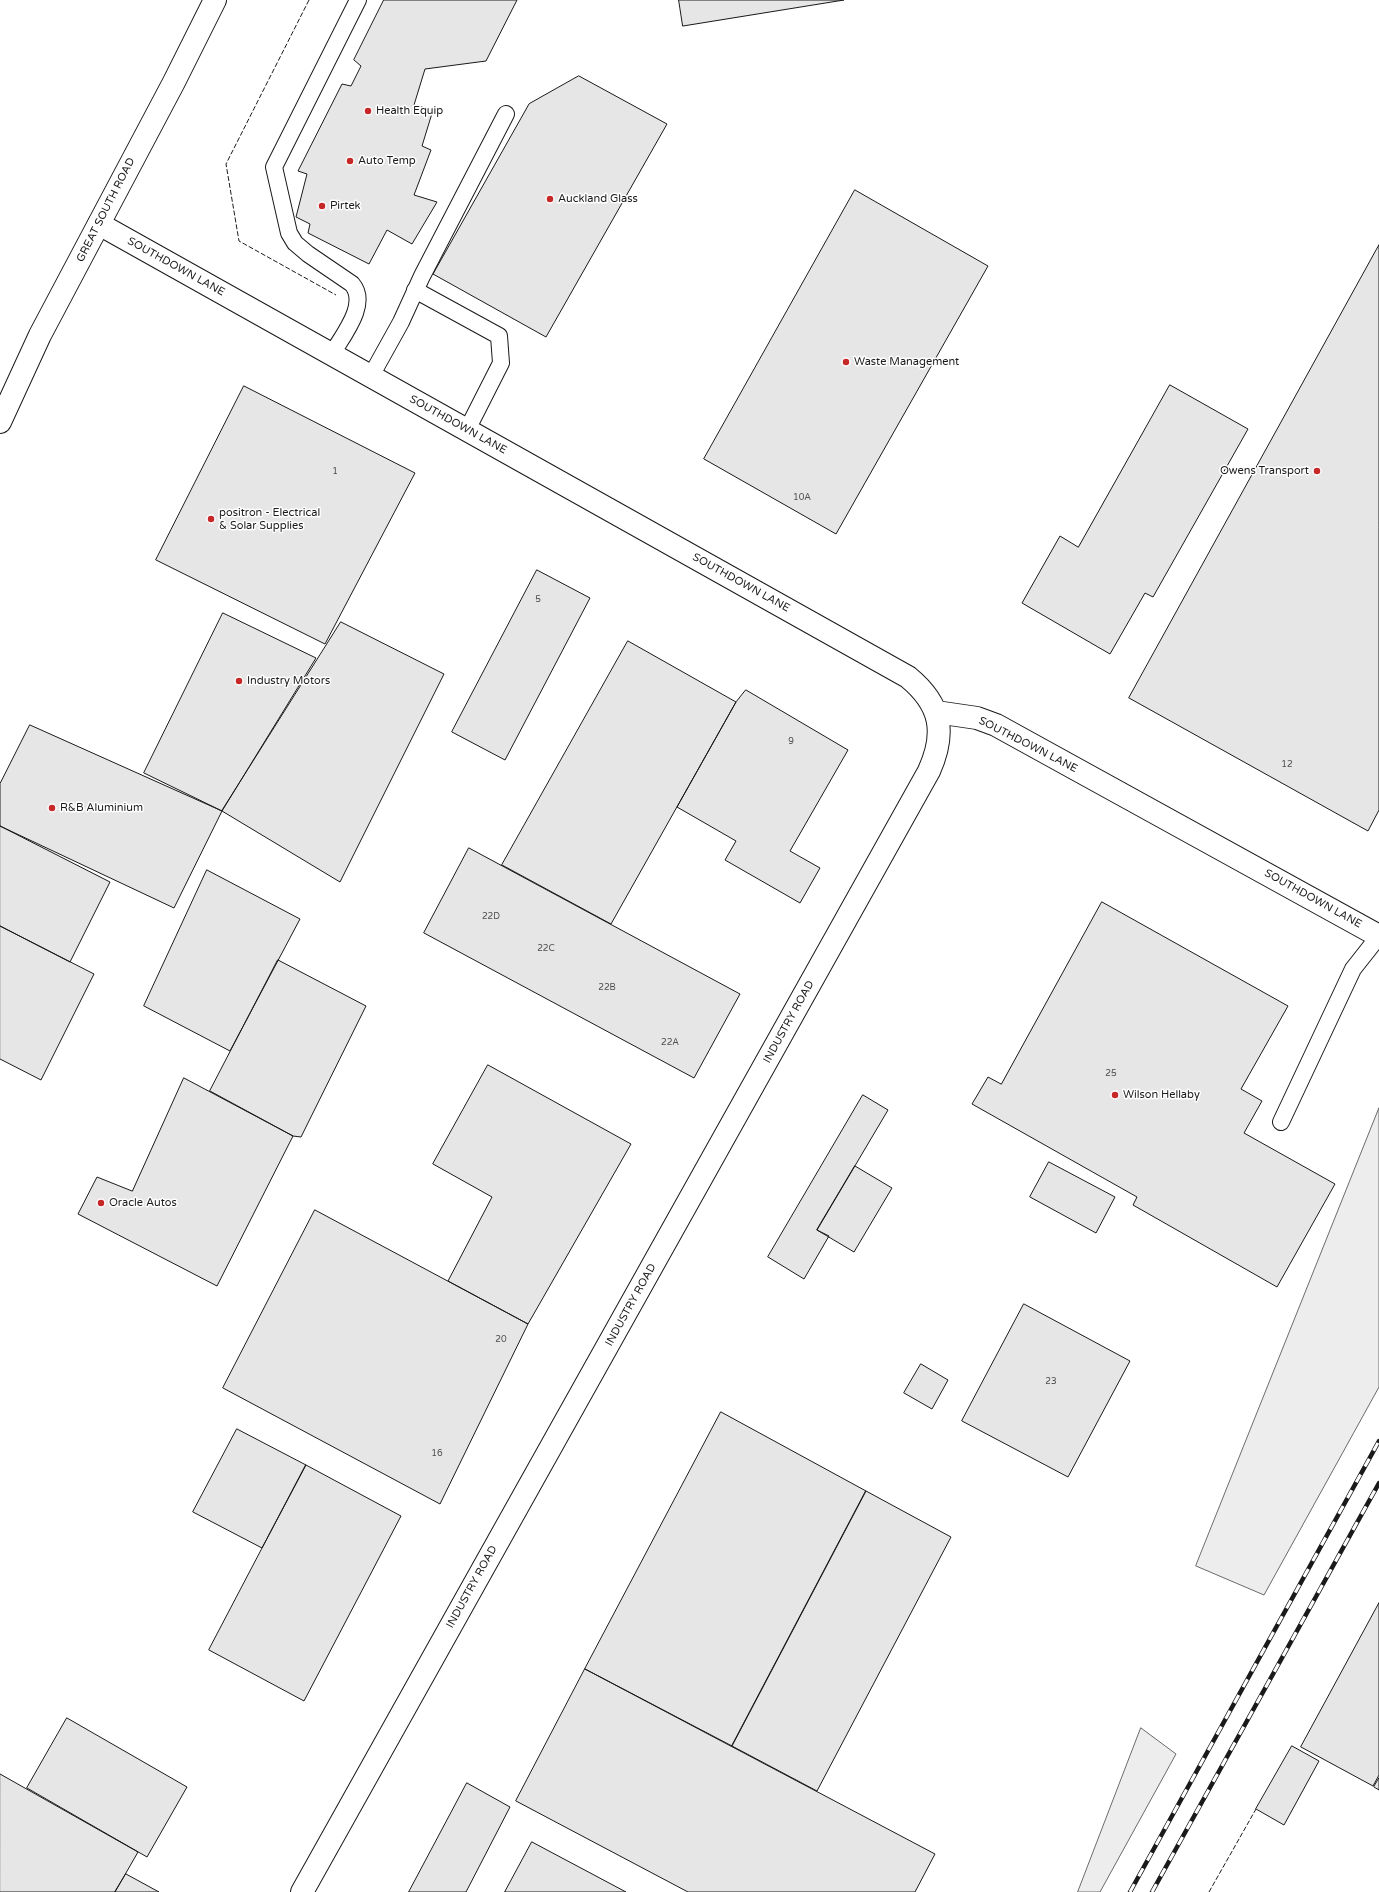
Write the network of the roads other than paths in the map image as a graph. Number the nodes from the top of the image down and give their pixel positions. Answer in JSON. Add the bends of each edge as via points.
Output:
{"nodes":[{"id":1,"x":215,"y":0,"type":"edge"},
{"id":2,"x":358,"y":0,"type":"edge"},
{"id":3,"x":506,"y":114,"type":"dead end"},
{"id":4,"x":99,"y":224,"type":"junction"},
{"id":5,"x":415,"y":290,"type":"junction"},
{"id":6,"x":332,"y":354,"type":"junction"},
{"id":7,"x":371,"y":376,"type":"junction"},
{"id":8,"x":0,"y":422,"type":"edge"},
{"id":9,"x":467,"y":430,"type":"junction"},
{"id":10,"x":936,"y":712,"type":"junction"},
{"id":11,"x":1379,"y":936,"type":"edge"},
{"id":12,"x":1281,"y":1122,"type":"dead end"},
{"id":13,"x":302,"y":1892,"type":"edge"}],
"edges":[{"from":1,"to":4,"type":"street","name":"GREAT SOUTH ROAD"},
{"from":2,"to":6,"type":"lane","via":[[274,167],[289,233],[295,243],[358,291],[359,304]]},
{"from":3,"to":5,"type":"lane"},
{"from":4,"to":6,"type":"street","name":"SOUTHDOWN LANE"},
{"from":4,"to":8,"type":"street","name":"GREAT SOUTH ROAD","via":[[40,335]]},
{"from":5,"to":7,"type":"lane","via":[[401,322]]},
{"from":5,"to":9,"type":"lane","via":[[498,336],[501,363]]},
{"from":6,"to":7,"type":"street","name":"SOUTHDOWN LANE"},
{"from":7,"to":9,"type":"street","name":"SOUTHDOWN LANE"},
{"from":9,"to":10,"type":"street","name":"SOUTHDOWN LANE","via":[[908,677],[928,696]]},
{"from":10,"to":11,"type":"street","name":"SOUTHDOWN LANE","via":[[977,718],[996,725]]},
{"from":10,"to":13,"type":"street","name":"INDUSTRY ROAD","via":[[939,745],[929,772]]},
{"from":11,"to":12,"type":"lane","via":[[1353,969]]}]}
